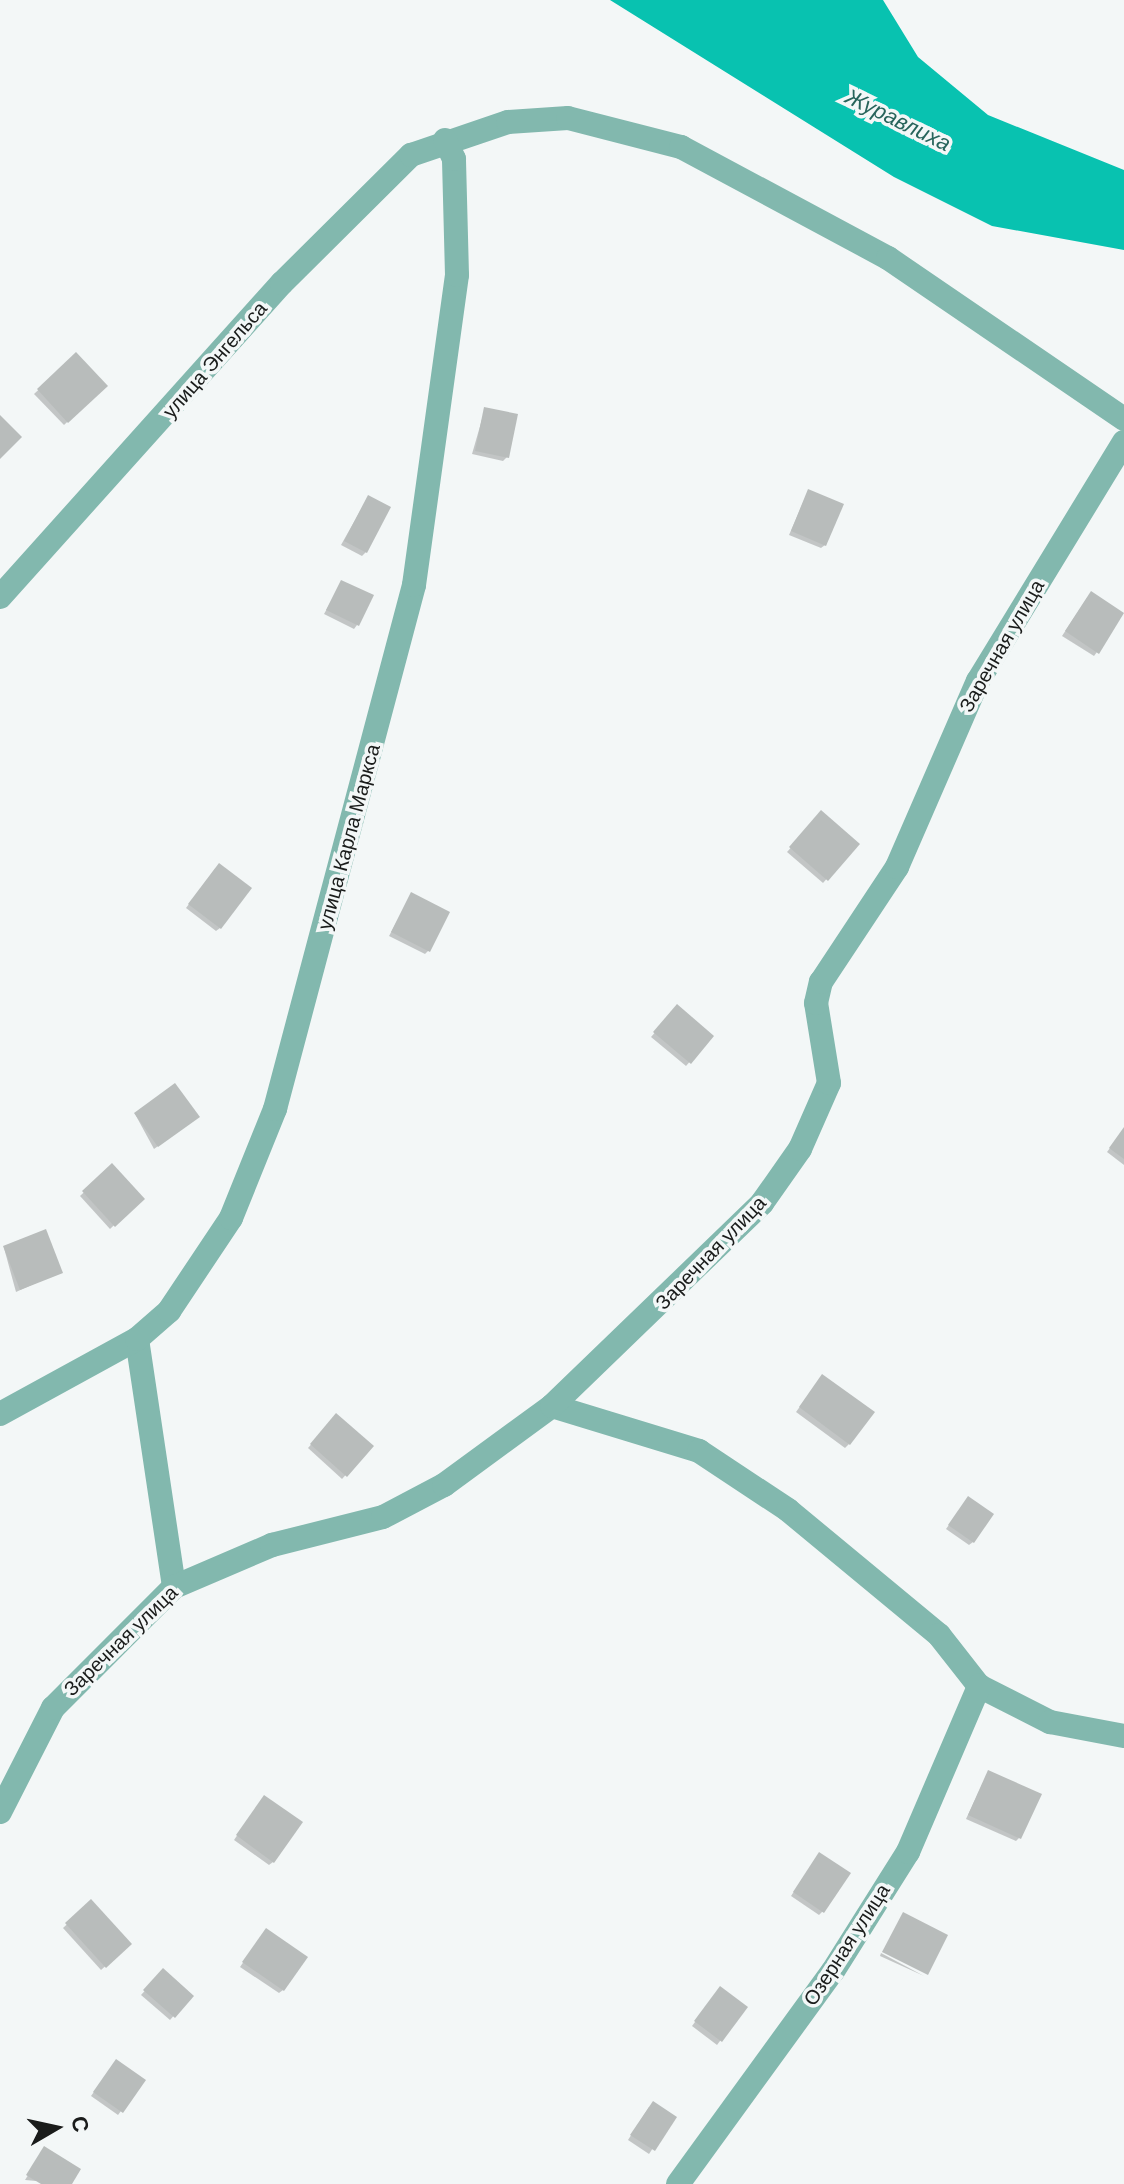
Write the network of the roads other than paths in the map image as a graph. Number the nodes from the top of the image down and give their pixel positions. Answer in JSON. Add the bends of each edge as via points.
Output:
{"nodes":[{"id":1,"x":445,"y":140,"type":"junction"},
{"id":2,"x":1124,"y":419,"type":"edge"},
{"id":3,"x":1124,"y":442,"type":"edge"},
{"id":4,"x":0,"y":597,"type":"edge"},
{"id":5,"x":137,"y":1339,"type":"junction"},
{"id":6,"x":552,"y":1406,"type":"junction"},
{"id":7,"x":0,"y":1414,"type":"edge"},
{"id":8,"x":174,"y":1587,"type":"junction"},
{"id":9,"x":979,"y":1686,"type":"junction"},
{"id":10,"x":1124,"y":1736,"type":"edge"},
{"id":11,"x":0,"y":1812,"type":"edge"},
{"id":12,"x":678,"y":2184,"type":"edge"}],
"edges":[{"from":1,"to":2,"type":"street","name":"улица Энгельса","via":[[508,122],[568,118],[681,147],[888,258]]},
{"from":1,"to":4,"type":"street","name":"улица Энгельса","via":[[411,155],[282,283]]},
{"from":1,"to":5,"type":"street","name":"улица Карла Маркса","via":[[454,159],[457,275],[450,370],[414,585],[357,810],[275,1109],[231,1218],[205,1267]]},
{"from":3,"to":6,"type":"street","name":"Заречная улица","via":[[978,681],[897,867],[821,982],[816,1003],[829,1083],[800,1149],[751,1214]]},
{"from":5,"to":7,"type":"street","name":"улица Карла Маркса"},
{"from":5,"to":8,"type":"street"},
{"from":6,"to":8,"type":"street","name":"Заречная улица","via":[[444,1485],[383,1517],[272,1545]]},
{"from":6,"to":9,"type":"street","via":[[699,1451],[788,1510],[939,1635]]},
{"from":8,"to":11,"type":"street","name":"Заречная улица","via":[[53,1708]]},
{"from":9,"to":10,"type":"street","via":[[1050,1722]]},
{"from":9,"to":12,"type":"street","name":"Озерная улица","via":[[908,1852],[833,1971]]}]}
